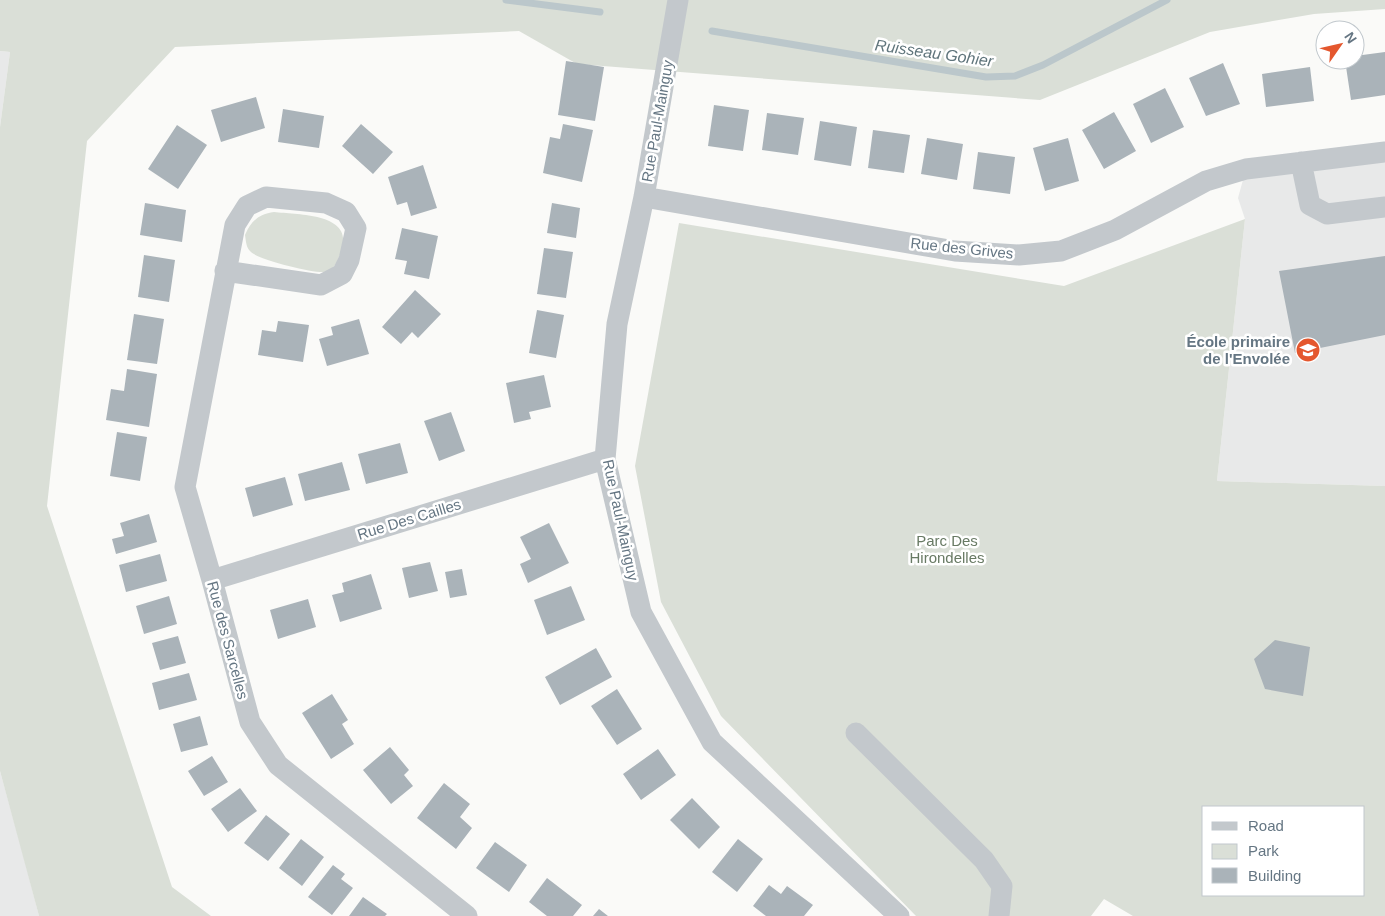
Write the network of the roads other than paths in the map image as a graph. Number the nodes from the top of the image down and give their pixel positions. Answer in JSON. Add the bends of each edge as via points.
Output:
{"nodes":[{"id":1,"x":678,"y":0,"type":"edge"},
{"id":2,"x":1385,"y":152,"type":"edge"},
{"id":3,"x":1301,"y":162,"type":"junction"},
{"id":4,"x":644,"y":197,"type":"junction"},
{"id":5,"x":1385,"y":207,"type":"edge"},
{"id":6,"x":225,"y":271,"type":"junction"},
{"id":7,"x":605,"y":459,"type":"junction"},
{"id":8,"x":212,"y":580,"type":"junction"},
{"id":9,"x":856,"y":733,"type":"dead end"},
{"id":10,"x":467,"y":916,"type":"edge"},
{"id":11,"x":899,"y":916,"type":"edge"},
{"id":12,"x":999,"y":916,"type":"edge"}],
"edges":[{"from":1,"to":4,"type":"street","name":"Rue Paul-Mainguy"},
{"from":2,"to":3,"type":"street","name":"Rue des Grives"},
{"from":3,"to":4,"type":"street","name":"Rue des Grives","via":[[1246,169],[1206,181],[1115,230],[1061,251],[1019,255],[955,251]]},
{"from":3,"to":5,"type":"street","via":[[1310,205],[1327,214]]},
{"from":4,"to":7,"type":"street","name":"Rue Paul-Mainguy","via":[[616,324]]},
{"from":6,"to":6,"type":"street","name":"Rue des Sarcelles","via":[[234,225],[247,206],[266,197],[326,203],[346,212],[356,228],[349,260],[342,274],[321,285]]},
{"from":6,"to":8,"type":"street","name":"Rue des Sarcelles","via":[[185,487]]},
{"from":7,"to":8,"type":"street","name":"Rue Des Cailles"},
{"from":7,"to":11,"type":"street","name":"Rue Paul-Mainguy","via":[[641,612],[712,742]]},
{"from":8,"to":10,"type":"street","name":"Rue des Sarcelles","via":[[250,722],[278,765]]},
{"from":9,"to":12,"type":"street","via":[[984,860],[1002,886]]}]}
